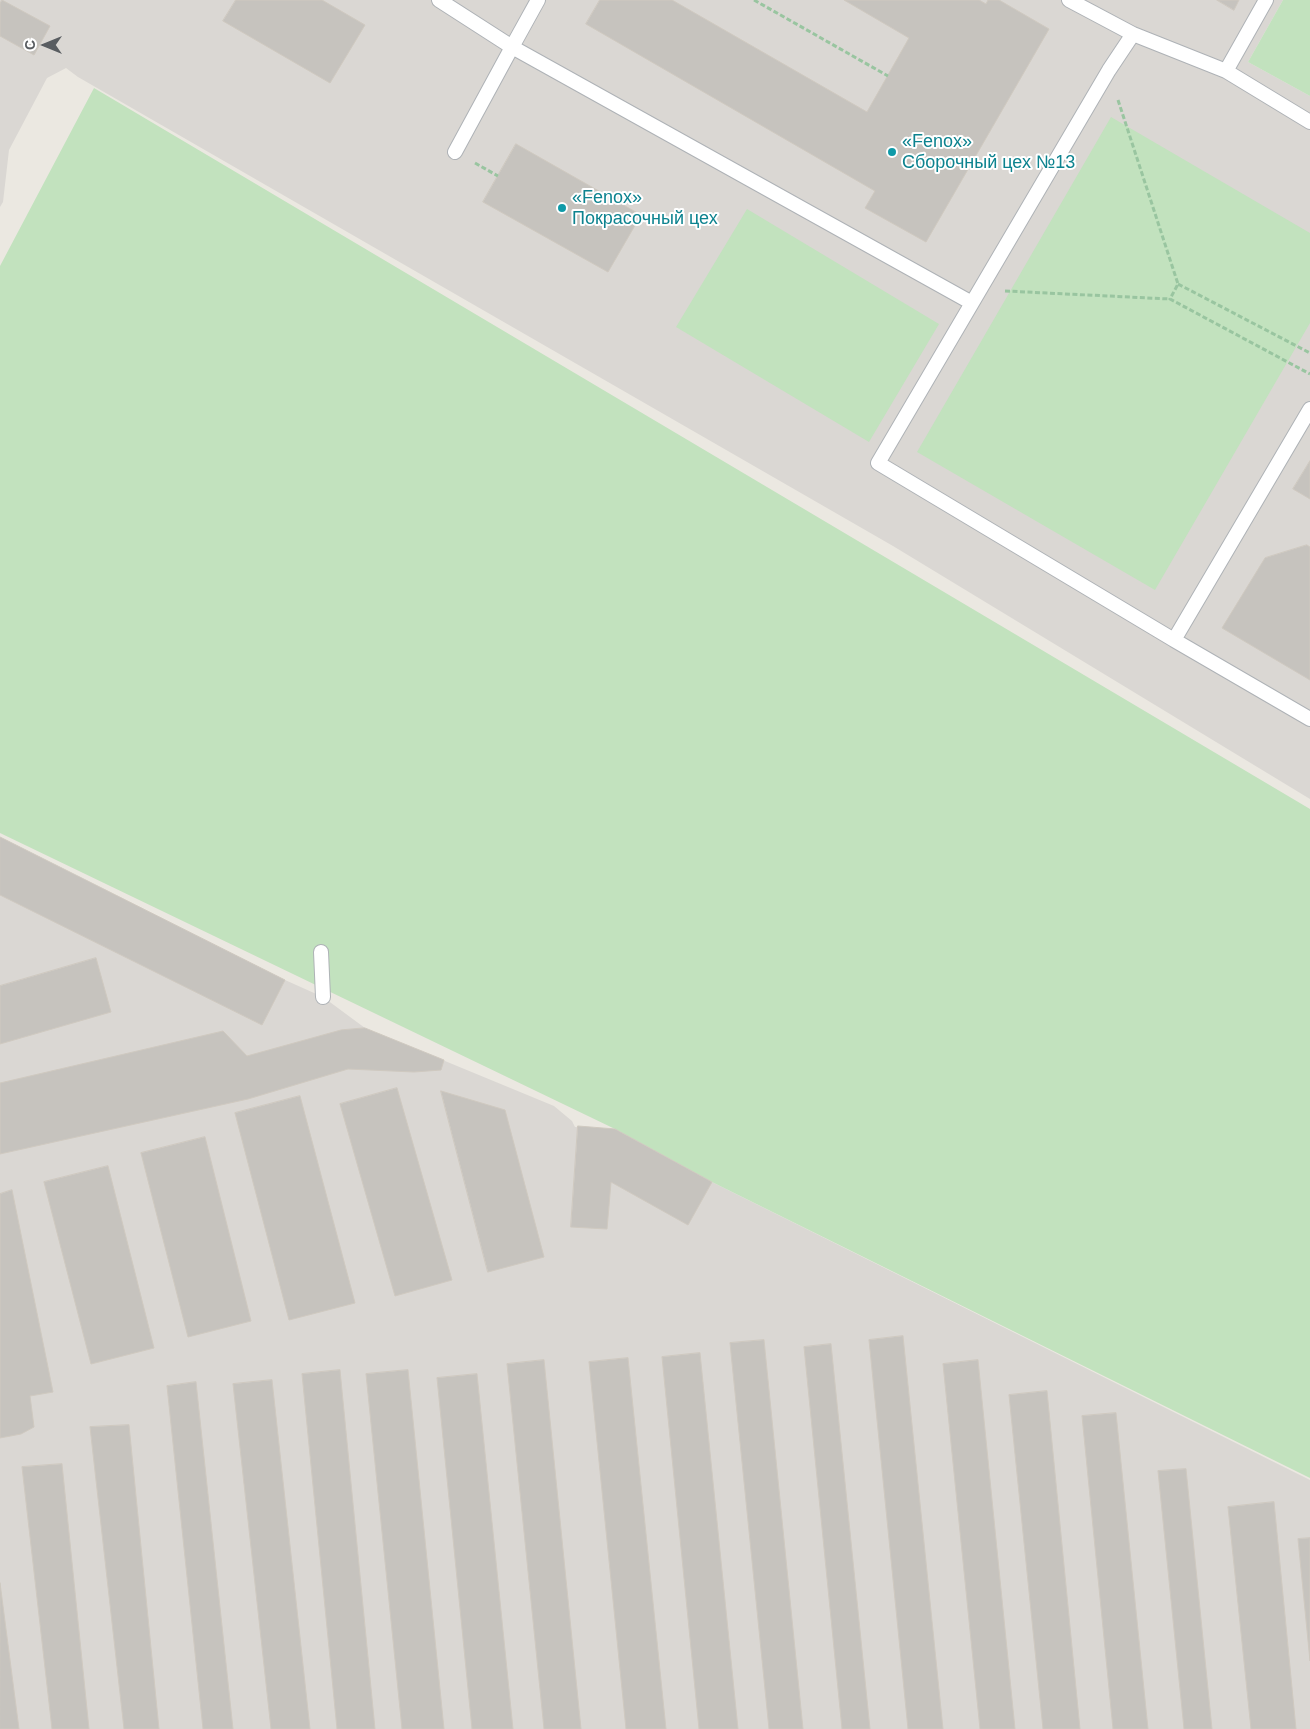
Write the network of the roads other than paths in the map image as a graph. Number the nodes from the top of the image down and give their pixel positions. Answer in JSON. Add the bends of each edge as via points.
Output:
{"nodes":[{"id":1,"x":439,"y":0,"type":"edge"},
{"id":2,"x":538,"y":0,"type":"edge"},
{"id":3,"x":1069,"y":0,"type":"edge"},
{"id":4,"x":1266,"y":0,"type":"edge"},
{"id":5,"x":1133,"y":34,"type":"junction"},
{"id":6,"x":512,"y":47,"type":"junction"},
{"id":7,"x":1226,"y":71,"type":"junction"},
{"id":8,"x":1310,"y":122,"type":"edge"},
{"id":9,"x":455,"y":152,"type":"dead end"},
{"id":10,"x":972,"y":303,"type":"junction"},
{"id":11,"x":1310,"y":409,"type":"edge"},
{"id":12,"x":1174,"y":640,"type":"junction"},
{"id":13,"x":1310,"y":719,"type":"edge"},
{"id":14,"x":321,"y":952,"type":"dead end"},
{"id":15,"x":323,"y":997,"type":"dead end"}],
"edges":[{"from":1,"to":6,"type":"lane"},
{"from":2,"to":6,"type":"lane"},
{"from":3,"to":5,"type":"lane"},
{"from":4,"to":7,"type":"lane"},
{"from":5,"to":7,"type":"lane"},
{"from":5,"to":10,"type":"lane","via":[[1108,70]]},
{"from":6,"to":9,"type":"lane"},
{"from":6,"to":10,"type":"lane"},
{"from":7,"to":8,"type":"lane"},
{"from":10,"to":12,"type":"lane","via":[[878,463]]},
{"from":11,"to":12,"type":"lane"},
{"from":12,"to":13,"type":"lane"},
{"from":14,"to":15,"type":"lane"}]}
